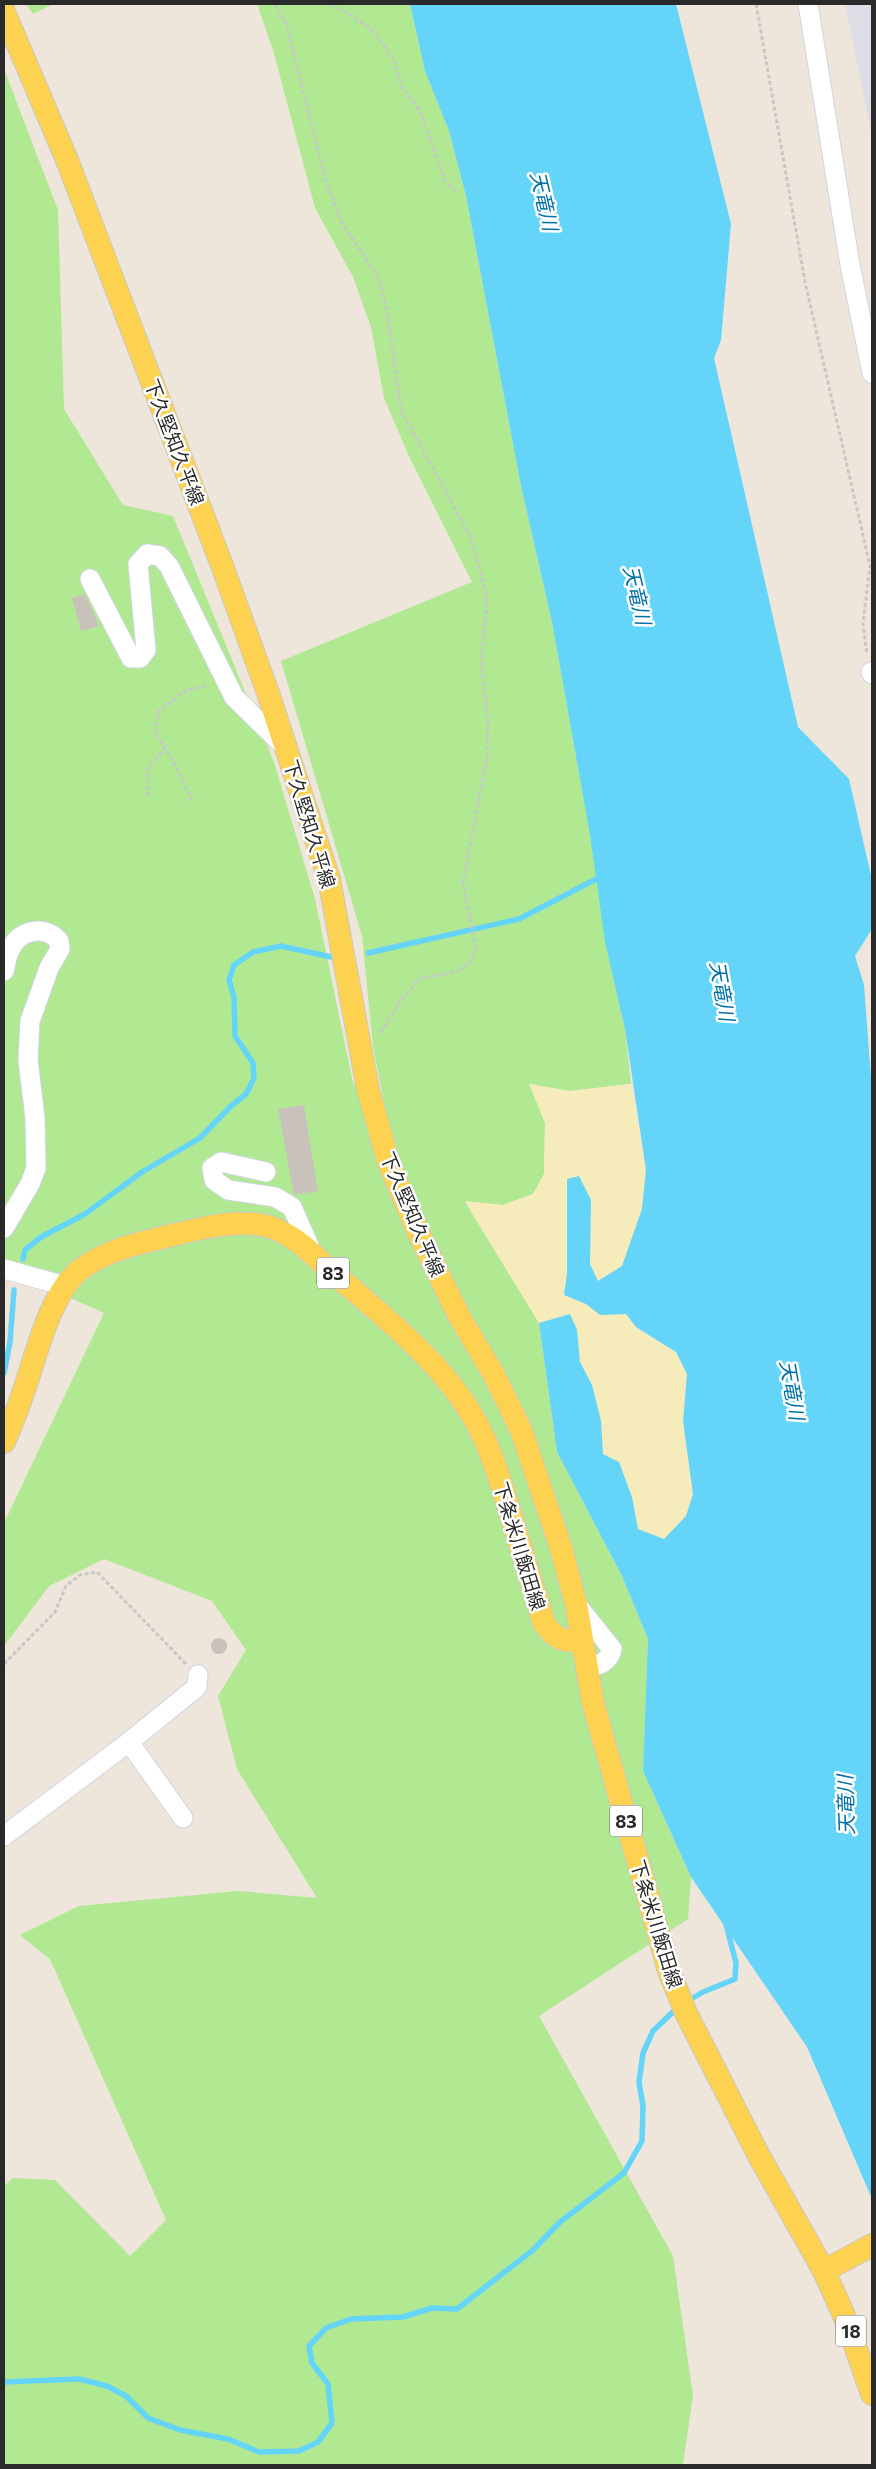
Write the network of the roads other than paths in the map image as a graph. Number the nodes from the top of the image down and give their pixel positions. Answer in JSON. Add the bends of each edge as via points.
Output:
{"nodes":[{"id":1,"x":808,"y":4,"type":"edge"},
{"id":2,"x":4,"y":12,"type":"edge"},
{"id":3,"x":872,"y":373,"type":"edge"},
{"id":4,"x":90,"y":579,"type":"dead end"},
{"id":5,"x":287,"y":749,"type":"junction"},
{"id":6,"x":4,"y":971,"type":"edge"},
{"id":7,"x":266,"y":1172,"type":"dead end"},
{"id":8,"x":4,"y":1228,"type":"edge"},
{"id":9,"x":312,"y":1254,"type":"junction"},
{"id":10,"x":4,"y":1269,"type":"edge"},
{"id":11,"x":65,"y":1286,"type":"junction"},
{"id":12,"x":4,"y":1442,"type":"edge"},
{"id":13,"x":576,"y":1604,"type":"junction"},
{"id":14,"x":582,"y":1641,"type":"junction"},
{"id":15,"x":586,"y":1669,"type":"junction"},
{"id":16,"x":198,"y":1674,"type":"road end"},
{"id":17,"x":129,"y":1742,"type":"junction"},
{"id":18,"x":183,"y":1818,"type":"dead end"},
{"id":19,"x":4,"y":1836,"type":"edge"},
{"id":20,"x":872,"y":2245,"type":"edge"},
{"id":21,"x":824,"y":2271,"type":"junction"},
{"id":22,"x":872,"y":2394,"type":"edge"}],
"edges":[{"from":1,"to":3,"type":"street","via":[[850,265]]},
{"from":2,"to":5,"type":"main road","name":"下久堅知久平線","via":[[67,160],[223,568]]},
{"from":4,"to":5,"type":"street","via":[[131,658],[140,658],[146,650],[138,564],[147,554],[160,556],[169,566],[234,697]]},
{"from":5,"to":13,"type":"main road","name":"下久堅知久平線","via":[[329,878],[368,1088],[388,1161],[459,1316],[521,1430],[561,1548]]},
{"from":6,"to":8,"type":"street","via":[[11,947],[18,938],[35,930],[45,932],[59,942],[60,949],[49,968],[30,1021],[28,1060],[35,1118],[36,1168]]},
{"from":7,"to":9,"type":"street","via":[[221,1162],[212,1168],[214,1180],[228,1190],[275,1197],[292,1207]]},
{"from":9,"to":11,"type":"main road","name":"下条米川飯田線","number":"83","via":[[272,1227],[247,1223],[182,1233],[113,1252],[86,1266]]},
{"from":9,"to":14,"type":"main road","name":"下条米川飯田線","number":"83","via":[[431,1363],[476,1422],[497,1471],[544,1622],[555,1637],[568,1642]]},
{"from":10,"to":11,"type":"street"},
{"from":11,"to":12,"type":"main road","name":"下条米川飯田線","number":"83","via":[[42,1334]]},
{"from":13,"to":14,"type":"main road","name":"下久堅知久平線"},
{"from":13,"to":15,"type":"street","via":[[612,1649],[604,1663]]},
{"from":14,"to":15,"type":"main road","name":"下条米川飯田線","number":"83"},
{"from":15,"to":21,"type":"main road","name":"下条米川飯田線","number":"83","via":[[656,1925],[683,2006],[758,2156]]},
{"from":16,"to":17,"type":"street","via":[[196,1687]]},
{"from":17,"to":18,"type":"street"},
{"from":17,"to":19,"type":"street"},
{"from":20,"to":21,"type":"main road"},
{"from":21,"to":22,"type":"main road","number":"18","via":[[846,2320]]}]}
